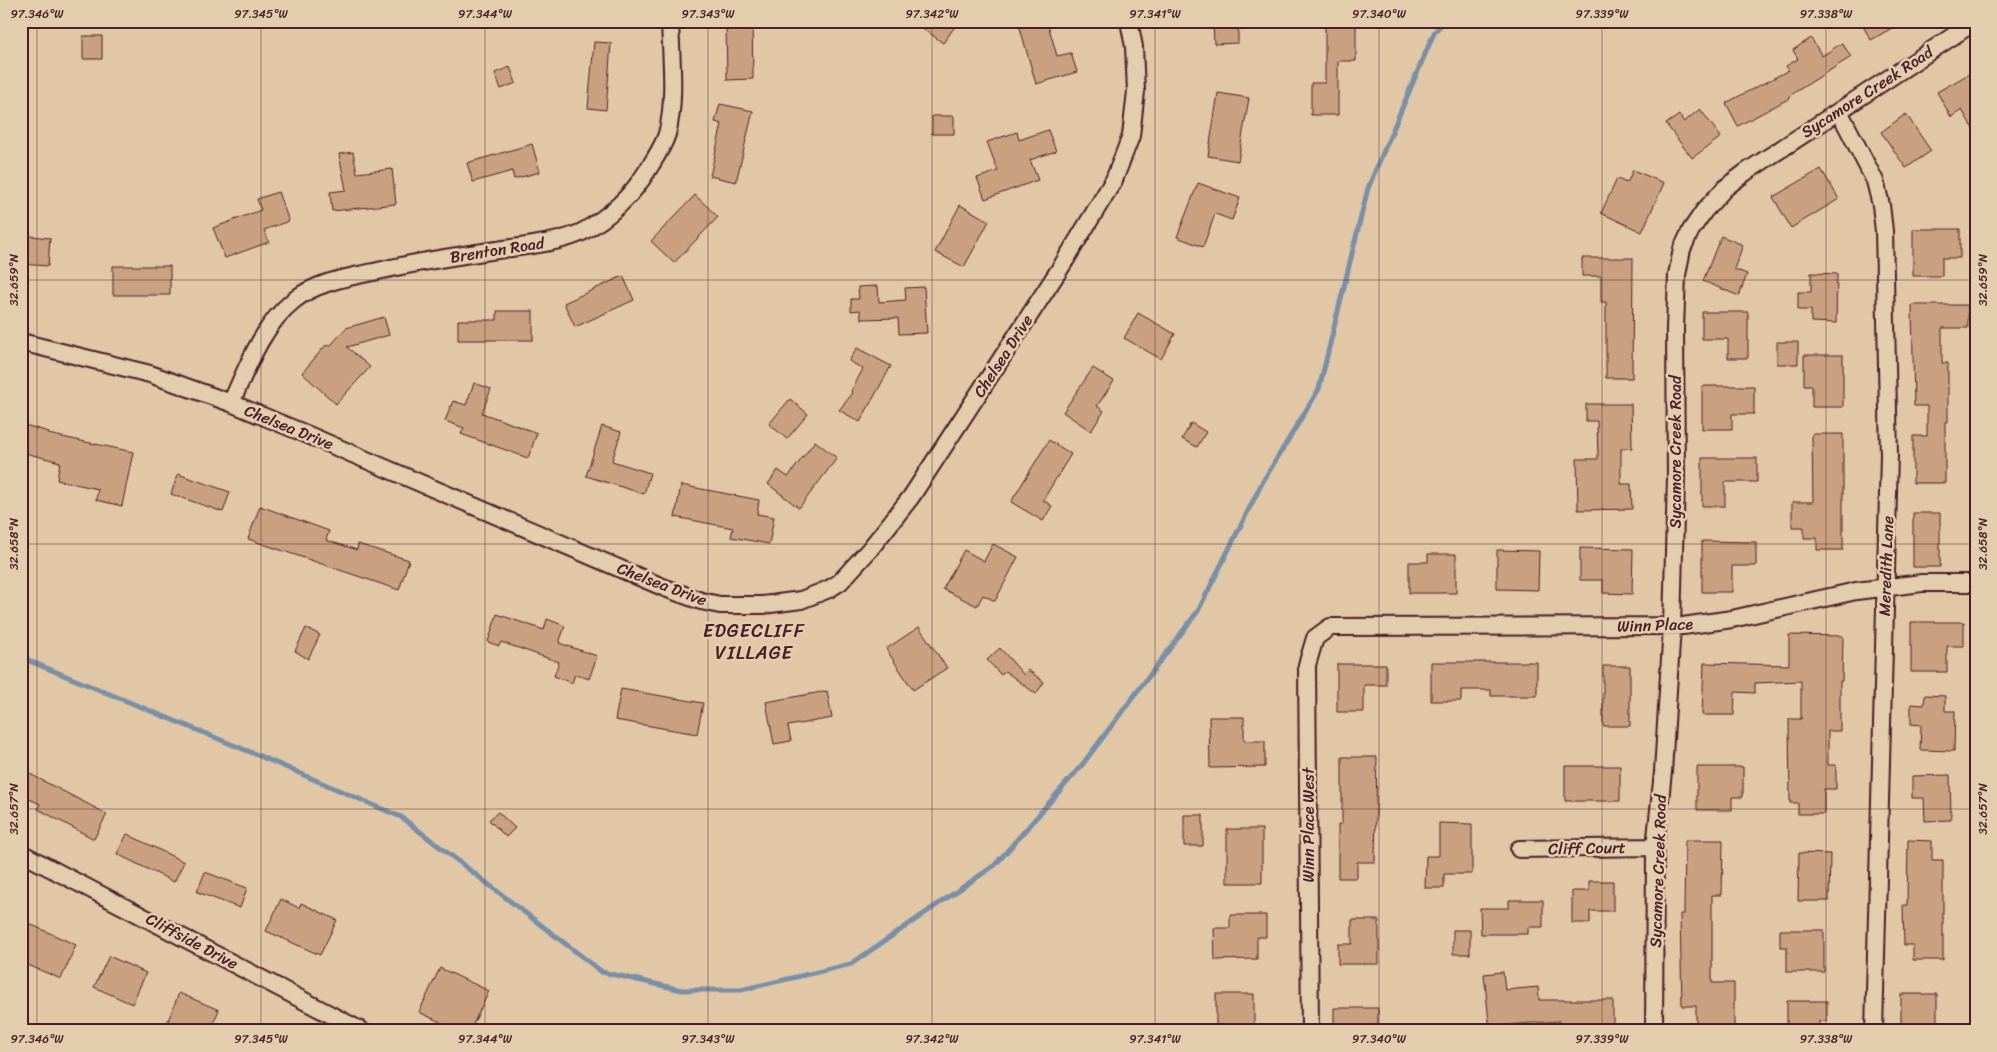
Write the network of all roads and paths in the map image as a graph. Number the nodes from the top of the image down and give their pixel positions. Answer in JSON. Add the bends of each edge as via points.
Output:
{"nodes":[{"id":1,"x":670,"y":21,"type":"edge"},
{"id":2,"x":1129,"y":21,"type":"edge"},
{"id":3,"x":1976,"y":21,"type":"edge"},
{"id":4,"x":1839,"y":111,"type":"junction"},
{"id":5,"x":21,"y":342,"type":"edge"},
{"id":6,"x":231,"y":403,"type":"junction"},
{"id":7,"x":1976,"y":584,"type":"edge"},
{"id":8,"x":1885,"y":588,"type":"junction"},
{"id":9,"x":1672,"y":626,"type":"junction"},
{"id":10,"x":1330,"y":627,"type":"joint"},
{"id":11,"x":1656,"y":847,"type":"junction"},
{"id":12,"x":1519,"y":849,"type":"dead end"},
{"id":13,"x":21,"y":853,"type":"edge"},
{"id":14,"x":362,"y":1031,"type":"edge"},
{"id":15,"x":1310,"y":1031,"type":"edge"},
{"id":16,"x":1654,"y":1031,"type":"edge"},
{"id":17,"x":1874,"y":1031,"type":"edge"}],
"edges":[{"from":1,"to":6,"type":"street","name":"Brenton Road","via":[[671,108],[667,135],[638,187],[616,210],[580,232],[544,243],[408,263],[341,280],[294,299],[268,329]]},
{"from":2,"to":6,"type":"street","name":"Chelsea Drive","via":[[1136,91],[1131,136],[1114,180],[1064,264],[910,497],[870,549],[840,582],[829,589],[800,600],[763,605],[701,602]]},
{"from":3,"to":4,"type":"street","name":"Sycamore Creek Road"},
{"from":4,"to":8,"type":"street","name":"Meredith Lane","via":[[1875,181],[1884,231],[1889,455]]},
{"from":4,"to":9,"type":"street","name":"Sycamore Creek Road","via":[[1725,188],[1704,211],[1682,249],[1677,275],[1675,328],[1676,478]]},
{"from":5,"to":6,"type":"street","name":"Chelsea Drive","via":[[150,374]]},
{"from":7,"to":8,"type":"street","name":"Winn Place","via":[[1922,583]]},
{"from":8,"to":9,"type":"street","name":"Winn Place","via":[[1856,591],[1732,619]]},
{"from":8,"to":17,"type":"street","name":"Meredith Lane"},
{"from":9,"to":10,"type":"street","name":"Winn Place"},
{"from":9,"to":11,"type":"street","name":"Sycamore Creek Road"},
{"from":10,"to":15,"type":"street","name":"Winn Place West","via":[[1315,638],[1307,665]]},
{"from":11,"to":12,"type":"street","name":"Cliff Court"},
{"from":11,"to":16,"type":"street","name":"Sycamore Creek Road"},
{"from":13,"to":14,"type":"street","name":"Cliffside Drive"}]}
